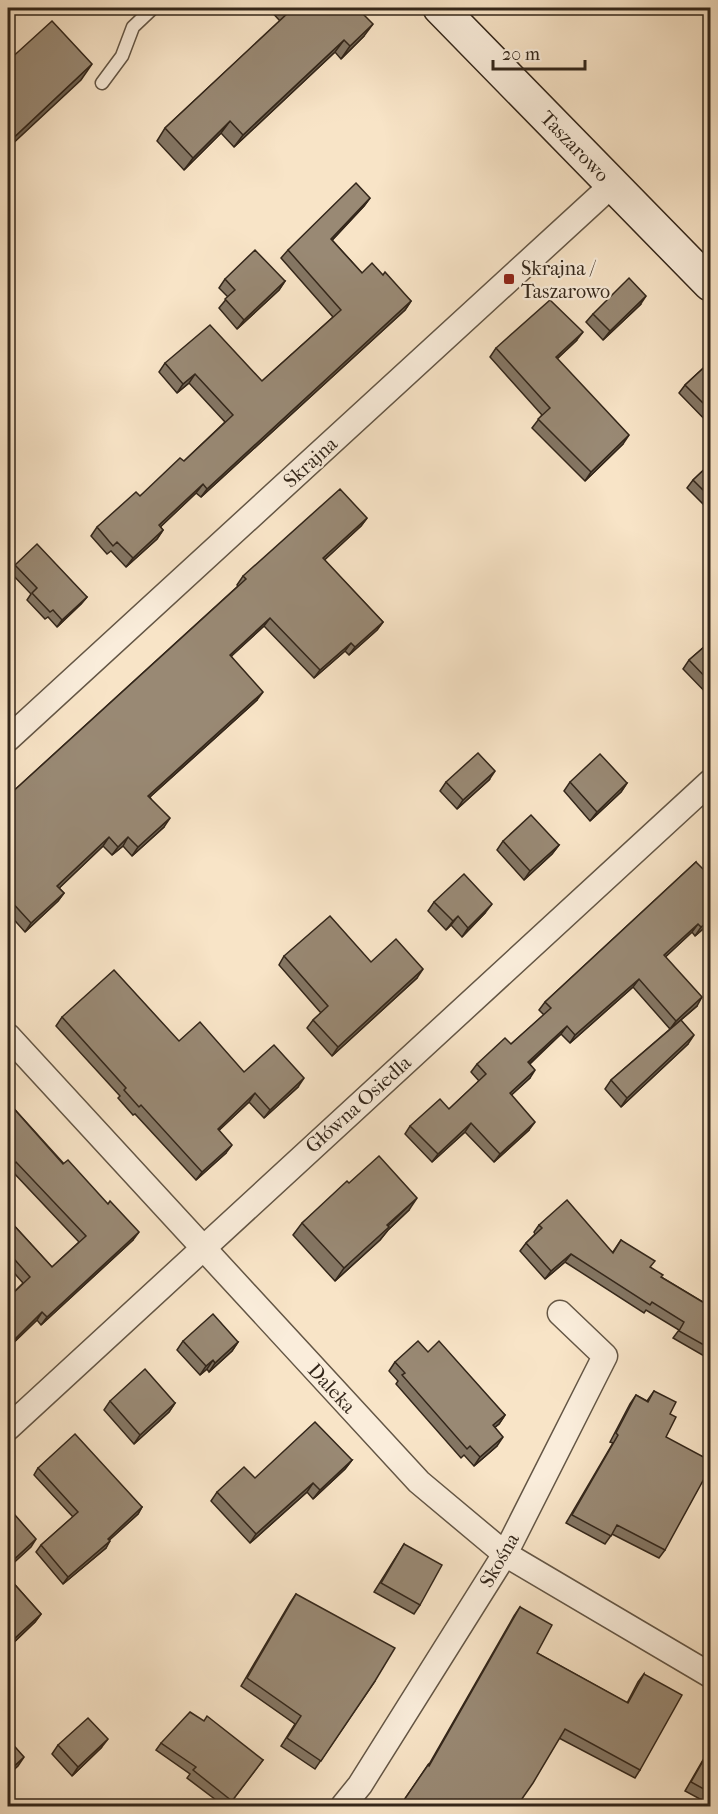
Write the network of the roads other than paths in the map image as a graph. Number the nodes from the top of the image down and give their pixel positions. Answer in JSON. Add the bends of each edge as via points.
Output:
{"nodes":[{"id":1,"x":153,"y":8,"type":"edge"},
{"id":2,"x":440,"y":8,"type":"edge"},
{"id":3,"x":102,"y":83,"type":"dead end"},
{"id":4,"x":612,"y":185,"type":"junction"},
{"id":5,"x":711,"y":284,"type":"edge"},
{"id":6,"x":8,"y":739,"type":"edge"},
{"id":7,"x":711,"y":782,"type":"edge"},
{"id":8,"x":8,"y":1036,"type":"edge"},
{"id":9,"x":202,"y":1249,"type":"junction"},
{"id":10,"x":560,"y":1313,"type":"dead end"},
{"id":11,"x":8,"y":1428,"type":"edge"},
{"id":12,"x":505,"y":1554,"type":"junction"},
{"id":13,"x":711,"y":1675,"type":"edge"},
{"id":14,"x":343,"y":1806,"type":"edge"}],
"edges":[{"from":1,"to":3,"type":"lane","via":[[133,27],[122,56]]},
{"from":2,"to":4,"type":"street","name":"Taszarowo"},
{"from":4,"to":5,"type":"street","name":"Taszarowo"},
{"from":4,"to":6,"type":"street","name":"Skrajna"},
{"from":7,"to":9,"type":"street","name":"Główna Osiedla"},
{"from":8,"to":9,"type":"street","name":"Daleka"},
{"from":9,"to":11,"type":"street","name":"Główna Osiedla"},
{"from":9,"to":12,"type":"street","name":"Daleka","via":[[418,1482]]},
{"from":10,"to":12,"type":"street","name":"Skośna","via":[[604,1356]]},
{"from":12,"to":13,"type":"street","name":"Daleka"},
{"from":12,"to":14,"type":"street","name":"Skośna"}]}
